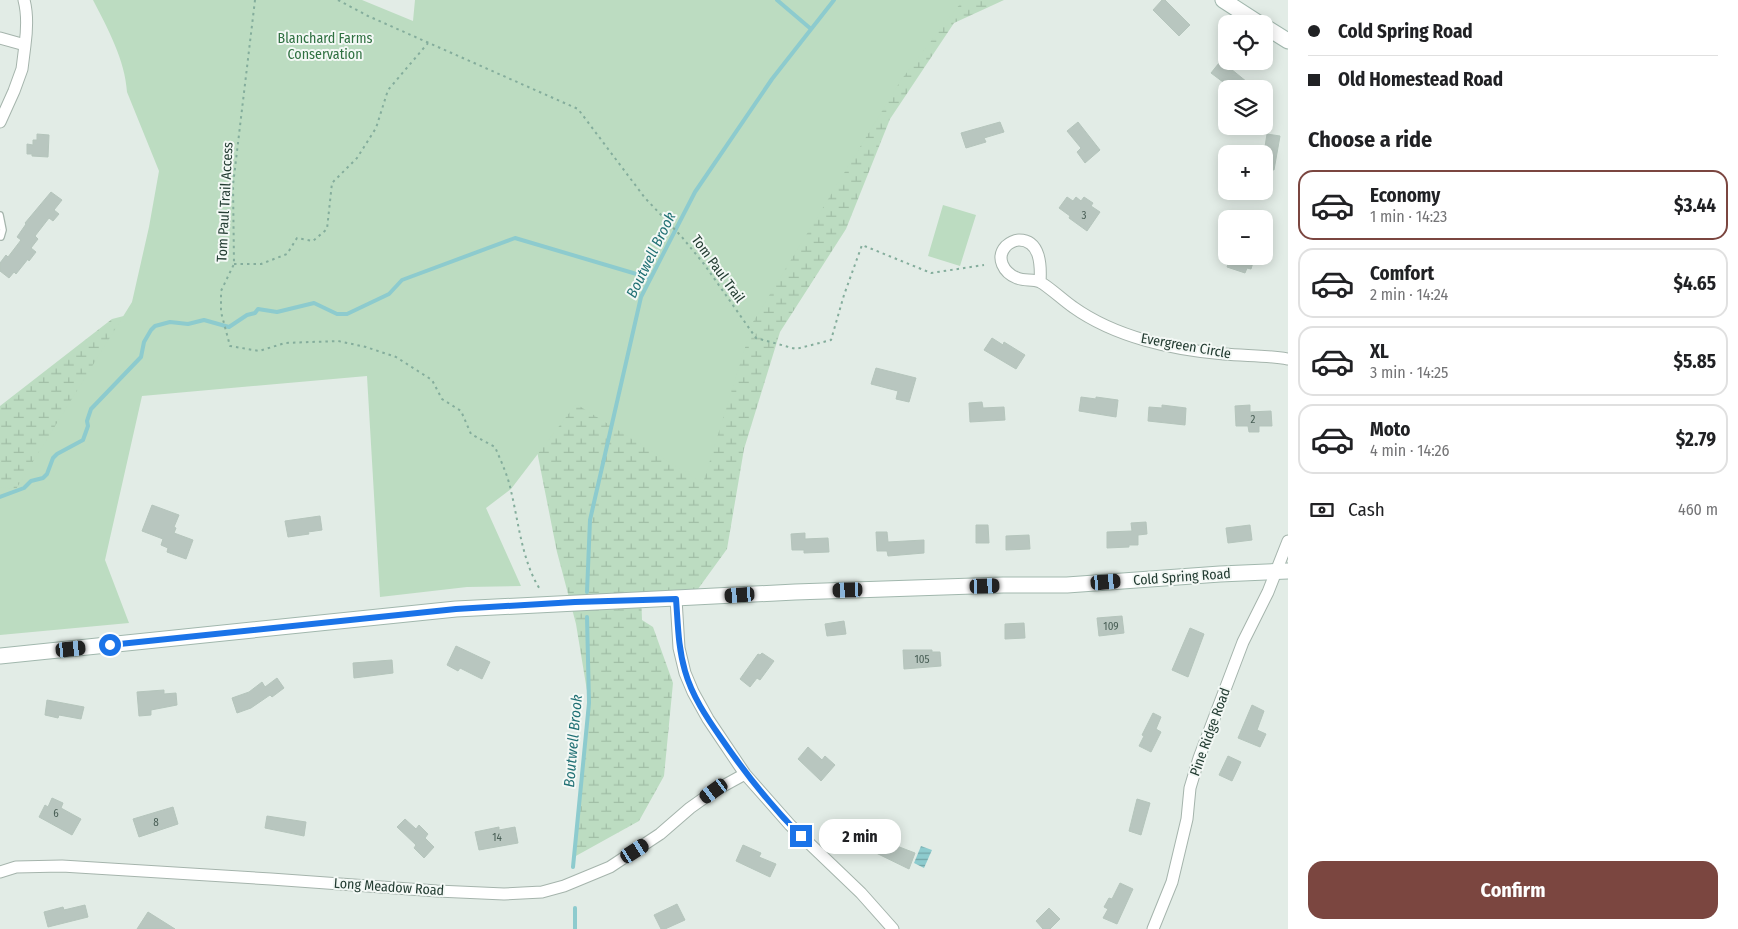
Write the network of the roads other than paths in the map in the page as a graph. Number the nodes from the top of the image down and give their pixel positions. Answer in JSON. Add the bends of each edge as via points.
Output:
{"nodes":[{"id":1,"x":24,"y":0,"type":"edge"},
{"id":2,"x":1223,"y":0,"type":"edge"},
{"id":3,"x":1246,"y":15,"type":"edge"},
{"id":4,"x":1273,"y":32,"type":"edge"},
{"id":5,"x":0,"y":38,"type":"edge"},
{"id":6,"x":1288,"y":41,"type":"edge"},
{"id":7,"x":25,"y":45,"type":"junction"},
{"id":8,"x":0,"y":122,"type":"edge"},
{"id":9,"x":0,"y":216,"type":"edge"},
{"id":10,"x":1,"y":237,"type":"edge"},
{"id":11,"x":1040,"y":282,"type":"dead end"},
{"id":12,"x":1288,"y":359,"type":"edge"},
{"id":13,"x":1288,"y":541,"type":"edge"},
{"id":14,"x":1283,"y":572,"type":"edge"},
{"id":15,"x":676,"y":599,"type":"junction"},
{"id":16,"x":0,"y":656,"type":"edge"},
{"id":17,"x":746,"y":774,"type":"junction"},
{"id":18,"x":0,"y":872,"type":"edge"},
{"id":19,"x":893,"y":929,"type":"edge"},
{"id":20,"x":1152,"y":929,"type":"edge"}],
"edges":[{"from":1,"to":7,"type":"street"},
{"from":2,"to":3,"type":"street"},
{"from":4,"to":6,"type":"street"},
{"from":5,"to":7,"type":"street"},
{"from":7,"to":8,"type":"street","via":[[22,69]]},
{"from":9,"to":10,"type":"lane"},
{"from":11,"to":12,"type":"street","name":"Evergreen Circle","via":[[1090,318],[1133,336],[1220,354]]},
{"from":13,"to":14,"type":"street","name":"Pine Ridge Road"},
{"from":14,"to":15,"type":"street","name":"Cold Spring Road","via":[[1066,585],[795,592]]},
{"from":14,"to":20,"type":"street","name":"Pine Ridge Road","via":[[1243,642],[1199,758],[1172,882]]},
{"from":15,"to":16,"type":"street","name":"Cold Spring Road","via":[[456,609]]},
{"from":15,"to":17,"type":"street","via":[[679,648],[685,673],[708,719]]},
{"from":17,"to":18,"type":"street","name":"Long Meadow Road","via":[[714,791],[610,868],[542,892],[437,891],[62,866],[16,867]]},
{"from":17,"to":19,"type":"street","via":[[790,825],[861,893]]}]}
